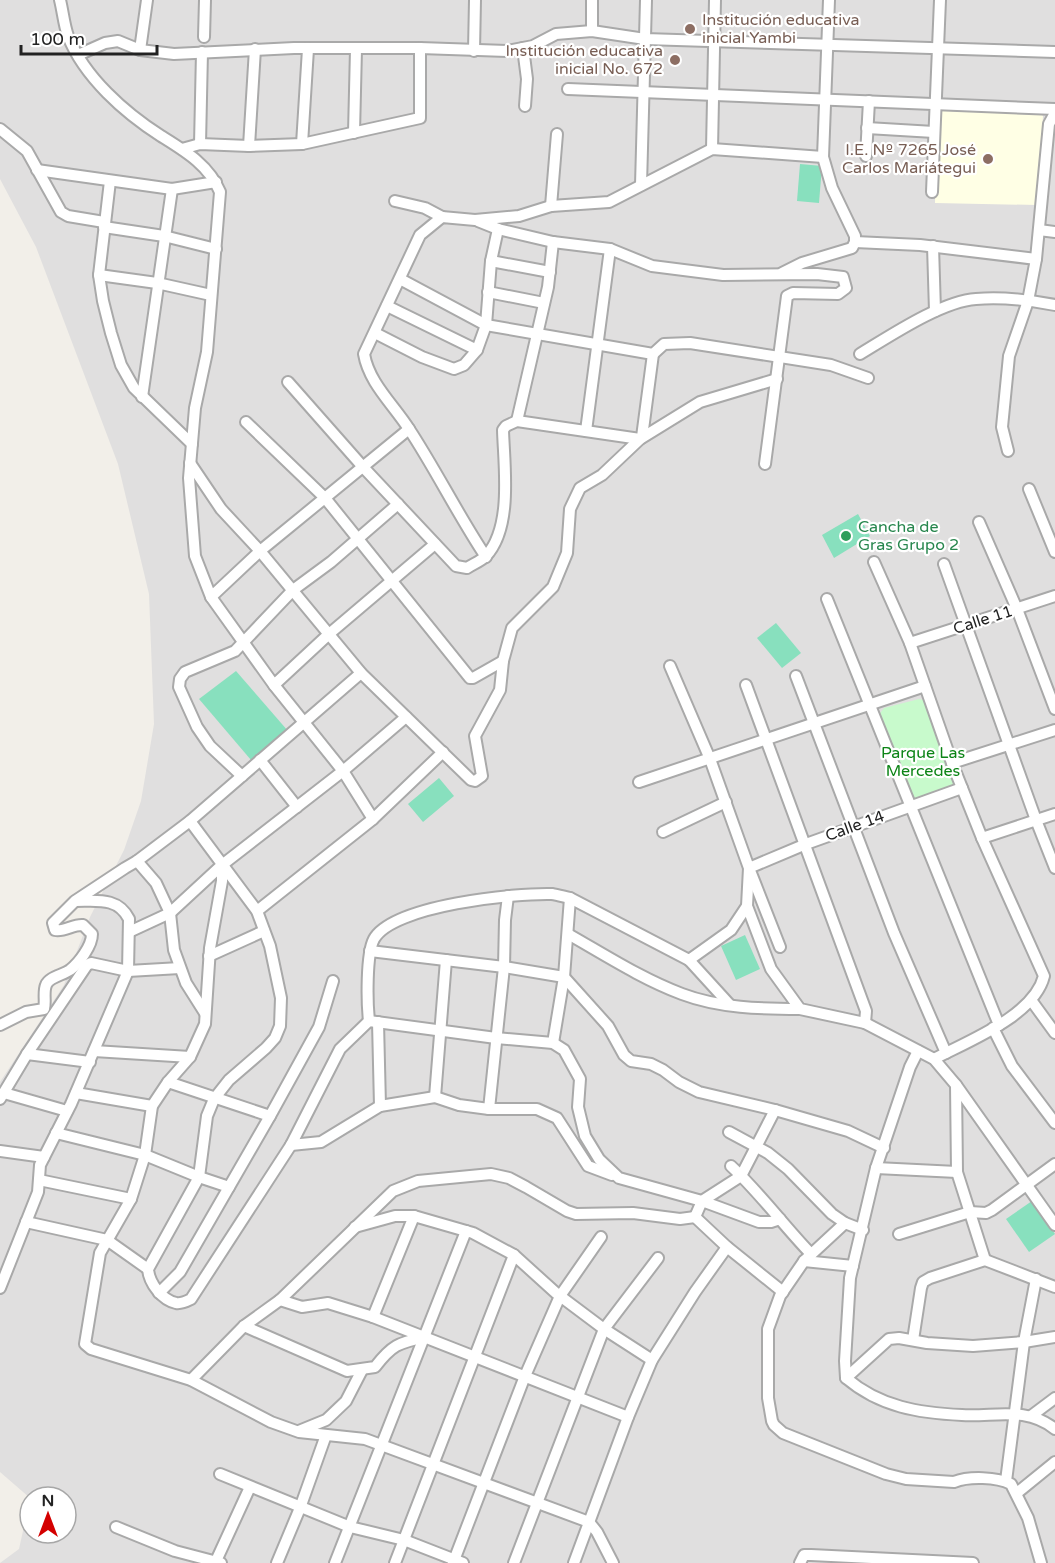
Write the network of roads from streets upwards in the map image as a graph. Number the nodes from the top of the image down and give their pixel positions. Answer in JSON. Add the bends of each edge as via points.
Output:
{"nodes":[{"id":1,"x":60,"y":0,"type":"edge"},
{"id":2,"x":147,"y":0,"type":"edge"},
{"id":3,"x":205,"y":0,"type":"edge"},
{"id":4,"x":475,"y":0,"type":"edge"},
{"id":5,"x":592,"y":0,"type":"edge"},
{"id":6,"x":646,"y":0,"type":"edge"},
{"id":7,"x":715,"y":0,"type":"edge"},
{"id":8,"x":829,"y":0,"type":"edge"},
{"id":9,"x":940,"y":0,"type":"edge"},
{"id":10,"x":592,"y":31,"type":"junction"},
{"id":11,"x":204,"y":38,"type":"dead end"},
{"id":12,"x":645,"y":39,"type":"junction"},
{"id":13,"x":713,"y":41,"type":"junction"},
{"id":14,"x":828,"y":43,"type":"junction"},
{"id":15,"x":356,"y":48,"type":"junction"},
{"id":16,"x":420,"y":48,"type":"junction"},
{"id":17,"x":522,"y":48,"type":"junction"},
{"id":18,"x":938,"y":48,"type":"junction"},
{"id":19,"x":255,"y":49,"type":"junction"},
{"id":20,"x":308,"y":49,"type":"junction"},
{"id":21,"x":140,"y":50,"type":"junction"},
{"id":22,"x":474,"y":51,"type":"junction"},
{"id":23,"x":202,"y":52,"type":"junction"},
{"id":24,"x":1055,"y":52,"type":"edge"},
{"id":25,"x":78,"y":55,"type":"junction"},
{"id":26,"x":568,"y":89,"type":"dead end"},
{"id":27,"x":644,"y":93,"type":"junction"},
{"id":28,"x":712,"y":95,"type":"junction"},
{"id":29,"x":827,"y":99,"type":"junction"},
{"id":30,"x":869,"y":101,"type":"junction"},
{"id":31,"x":935,"y":104,"type":"junction"},
{"id":32,"x":525,"y":106,"type":"dead end"},
{"id":33,"x":1055,"y":111,"type":"edge"},
{"id":34,"x":867,"y":128,"type":"junction"},
{"id":35,"x":0,"y":129,"type":"edge"},
{"id":36,"x":934,"y":132,"type":"junction"},
{"id":37,"x":354,"y":133,"type":"junction"},
{"id":38,"x":557,"y":134,"type":"dead end"},
{"id":39,"x":200,"y":144,"type":"junction"},
{"id":40,"x":302,"y":144,"type":"junction"},
{"id":41,"x":249,"y":146,"type":"junction"},
{"id":42,"x":712,"y":148,"type":"junction"},
{"id":43,"x":182,"y":149,"type":"junction"},
{"id":44,"x":866,"y":156,"type":"dead end"},
{"id":45,"x":823,"y":157,"type":"junction"},
{"id":46,"x":37,"y":170,"type":"junction"},
{"id":47,"x":110,"y":181,"type":"junction"},
{"id":48,"x":216,"y":182,"type":"junction"},
{"id":49,"x":641,"y":185,"type":"junction"},
{"id":50,"x":172,"y":189,"type":"junction"},
{"id":51,"x":932,"y":192,"type":"dead end"},
{"id":52,"x":395,"y":201,"type":"dead end"},
{"id":53,"x":551,"y":206,"type":"junction"},
{"id":54,"x":442,"y":217,"type":"junction"},
{"id":55,"x":475,"y":220,"type":"junction"},
{"id":56,"x":104,"y":224,"type":"junction"},
{"id":57,"x":498,"y":230,"type":"junction"},
{"id":58,"x":1039,"y":230,"type":"junction"},
{"id":59,"x":1055,"y":232,"type":"edge"},
{"id":60,"x":164,"y":236,"type":"junction"},
{"id":61,"x":553,"y":242,"type":"junction"},
{"id":62,"x":855,"y":242,"type":"junction"},
{"id":63,"x":933,"y":246,"type":"junction"},
{"id":64,"x":216,"y":249,"type":"junction"},
{"id":65,"x":610,"y":249,"type":"junction"},
{"id":66,"x":1036,"y":259,"type":"junction"},
{"id":67,"x":491,"y":261,"type":"junction"},
{"id":68,"x":550,"y":272,"type":"junction"},
{"id":69,"x":99,"y":275,"type":"junction"},
{"id":70,"x":776,"y":276,"type":"junction"},
{"id":71,"x":400,"y":279,"type":"junction"},
{"id":72,"x":157,"y":284,"type":"junction"},
{"id":73,"x":488,"y":292,"type":"junction"},
{"id":74,"x":211,"y":295,"type":"junction"},
{"id":75,"x":1028,"y":301,"type":"junction"},
{"id":76,"x":544,"y":303,"type":"junction"},
{"id":77,"x":1055,"y":305,"type":"edge"},
{"id":78,"x":387,"y":306,"type":"junction"},
{"id":79,"x":935,"y":310,"type":"junction"},
{"id":80,"x":486,"y":325,"type":"junction"},
{"id":81,"x":375,"y":333,"type":"junction"},
{"id":82,"x":537,"y":334,"type":"junction"},
{"id":83,"x":598,"y":345,"type":"junction"},
{"id":84,"x":477,"y":350,"type":"junction"},
{"id":85,"x":653,"y":354,"type":"junction"},
{"id":86,"x":860,"y":354,"type":"dead end"},
{"id":87,"x":780,"y":356,"type":"junction"},
{"id":88,"x":868,"y":378,"type":"dead end"},
{"id":89,"x":777,"y":379,"type":"junction"},
{"id":90,"x":288,"y":382,"type":"dead end"},
{"id":91,"x":142,"y":396,"type":"junction"},
{"id":92,"x":517,"y":421,"type":"junction"},
{"id":93,"x":246,"y":422,"type":"dead end"},
{"id":94,"x":409,"y":429,"type":"junction"},
{"id":95,"x":586,"y":431,"type":"junction"},
{"id":96,"x":641,"y":438,"type":"junction"},
{"id":97,"x":192,"y":444,"type":"junction"},
{"id":98,"x":1008,"y":451,"type":"dead end"},
{"id":99,"x":190,"y":463,"type":"junction"},
{"id":100,"x":765,"y":464,"type":"dead end"},
{"id":101,"x":363,"y":467,"type":"junction"},
{"id":102,"x":1029,"y":489,"type":"dead end"},
{"id":103,"x":326,"y":498,"type":"junction"},
{"id":104,"x":398,"y":504,"type":"junction"},
{"id":105,"x":979,"y":522,"type":"dead end"},
{"id":106,"x":357,"y":538,"type":"junction"},
{"id":107,"x":435,"y":544,"type":"junction"},
{"id":108,"x":260,"y":551,"type":"junction"},
{"id":109,"x":1055,"y":552,"type":"edge"},
{"id":110,"x":486,"y":557,"type":"junction"},
{"id":111,"x":874,"y":562,"type":"dead end"},
{"id":112,"x":944,"y":564,"type":"dead end"},
{"id":113,"x":392,"y":580,"type":"junction"},
{"id":114,"x":293,"y":590,"type":"junction"},
{"id":115,"x":1055,"y":596,"type":"edge"},
{"id":116,"x":211,"y":597,"type":"junction"},
{"id":117,"x":827,"y":599,"type":"dead end"},
{"id":118,"x":1017,"y":609,"type":"junction"},
{"id":119,"x":966,"y":626,"type":"junction"},
{"id":120,"x":329,"y":634,"type":"junction"},
{"id":121,"x":244,"y":643,"type":"junction"},
{"id":122,"x":910,"y":643,"type":"junction"},
{"id":123,"x":503,"y":661,"type":"junction"},
{"id":124,"x":670,"y":666,"type":"dead end"},
{"id":125,"x":361,"y":673,"type":"junction"},
{"id":126,"x":796,"y":676,"type":"dead end"},
{"id":127,"x":274,"y":685,"type":"junction"},
{"id":128,"x":746,"y":685,"type":"dead end"},
{"id":129,"x":925,"y":686,"type":"junction"},
{"id":130,"x":870,"y":705,"type":"junction"},
{"id":131,"x":1055,"y":709,"type":"edge"},
{"id":132,"x":406,"y":717,"type":"junction"},
{"id":133,"x":305,"y":723,"type":"junction"},
{"id":134,"x":814,"y":724,"type":"junction"},
{"id":135,"x":1055,"y":730,"type":"edge"},
{"id":136,"x":766,"y":740,"type":"junction"},
{"id":137,"x":1009,"y":745,"type":"junction"},
{"id":138,"x":442,"y":752,"type":"junction"},
{"id":139,"x":710,"y":759,"type":"junction"},
{"id":140,"x":260,"y":760,"type":"junction"},
{"id":141,"x":952,"y":763,"type":"junction"},
{"id":142,"x":343,"y":771,"type":"junction"},
{"id":143,"x":242,"y":776,"type":"junction"},
{"id":144,"x":639,"y":782,"type":"dead end"},
{"id":145,"x":962,"y":788,"type":"junction"},
{"id":146,"x":726,"y":802,"type":"junction"},
{"id":147,"x":911,"y":806,"type":"junction"},
{"id":148,"x":297,"y":807,"type":"junction"},
{"id":149,"x":1055,"y":814,"type":"edge"},
{"id":150,"x":374,"y":819,"type":"junction"},
{"id":151,"x":1036,"y":820,"type":"junction"},
{"id":152,"x":190,"y":821,"type":"junction"},
{"id":153,"x":854,"y":826,"type":"junction"},
{"id":154,"x":663,"y":832,"type":"dead end"},
{"id":155,"x":982,"y":838,"type":"junction"},
{"id":156,"x":806,"y":843,"type":"junction"},
{"id":157,"x":137,"y":861,"type":"junction"},
{"id":158,"x":222,"y":865,"type":"junction"},
{"id":159,"x":749,"y":868,"type":"junction"},
{"id":160,"x":1055,"y":868,"type":"edge"},
{"id":161,"x":508,"y":896,"type":"junction"},
{"id":162,"x":570,"y":898,"type":"junction"},
{"id":163,"x":75,"y":901,"type":"junction"},
{"id":164,"x":747,"y":906,"type":"junction"},
{"id":165,"x":257,"y":911,"type":"junction"},
{"id":166,"x":170,"y":913,"type":"junction"},
{"id":167,"x":264,"y":931,"type":"junction"},
{"id":168,"x":129,"y":933,"type":"junction"},
{"id":169,"x":568,"y":934,"type":"junction"},
{"id":170,"x":780,"y":947,"type":"dead end"},
{"id":171,"x":370,"y":951,"type":"junction"},
{"id":172,"x":209,"y":956,"type":"junction"},
{"id":173,"x":446,"y":960,"type":"junction"},
{"id":174,"x":689,"y":960,"type":"junction"},
{"id":175,"x":504,"y":967,"type":"junction"},
{"id":176,"x":180,"y":968,"type":"junction"},
{"id":177,"x":128,"y":971,"type":"junction"},
{"id":178,"x":564,"y":977,"type":"junction"},
{"id":179,"x":333,"y":981,"type":"dead end"},
{"id":180,"x":1031,"y":1000,"type":"junction"},
{"id":181,"x":730,"y":1005,"type":"junction"},
{"id":182,"x":800,"y":1009,"type":"junction"},
{"id":183,"x":205,"y":1013,"type":"junction"},
{"id":184,"x":374,"y":1021,"type":"junction"},
{"id":185,"x":865,"y":1023,"type":"junction"},
{"id":186,"x":0,"y":1025,"type":"edge"},
{"id":187,"x":996,"y":1027,"type":"junction"},
{"id":188,"x":441,"y":1031,"type":"junction"},
{"id":189,"x":1055,"y":1033,"type":"edge"},
{"id":190,"x":496,"y":1038,"type":"junction"},
{"id":191,"x":553,"y":1043,"type":"junction"},
{"id":192,"x":918,"y":1051,"type":"junction"},
{"id":193,"x":946,"y":1053,"type":"junction"},
{"id":194,"x":27,"y":1054,"type":"junction"},
{"id":195,"x":92,"y":1057,"type":"junction"},
{"id":196,"x":190,"y":1057,"type":"junction"},
{"id":197,"x":934,"y":1059,"type":"junction"},
{"id":198,"x":168,"y":1082,"type":"junction"},
{"id":199,"x":956,"y":1085,"type":"junction"},
{"id":200,"x":76,"y":1093,"type":"junction"},
{"id":201,"x":2,"y":1096,"type":"edge"},
{"id":202,"x":435,"y":1097,"type":"junction"},
{"id":203,"x":214,"y":1099,"type":"junction"},
{"id":204,"x":152,"y":1106,"type":"junction"},
{"id":205,"x":380,"y":1106,"type":"junction"},
{"id":206,"x":489,"y":1109,"type":"junction"},
{"id":207,"x":775,"y":1110,"type":"junction"},
{"id":208,"x":67,"y":1111,"type":"junction"},
{"id":209,"x":270,"y":1116,"type":"junction"},
{"id":210,"x":1055,"y":1123,"type":"edge"},
{"id":211,"x":729,"y":1132,"type":"dead end"},
{"id":212,"x":56,"y":1133,"type":"junction"},
{"id":213,"x":291,"y":1145,"type":"junction"},
{"id":214,"x":757,"y":1147,"type":"junction"},
{"id":215,"x":884,"y":1148,"type":"junction"},
{"id":216,"x":0,"y":1151,"type":"edge"},
{"id":217,"x":145,"y":1155,"type":"junction"},
{"id":218,"x":44,"y":1157,"type":"junction"},
{"id":219,"x":1055,"y":1164,"type":"edge"},
{"id":220,"x":731,"y":1166,"type":"dead end"},
{"id":221,"x":876,"y":1168,"type":"junction"},
{"id":222,"x":957,"y":1172,"type":"junction"},
{"id":223,"x":741,"y":1176,"type":"junction"},
{"id":224,"x":199,"y":1178,"type":"junction"},
{"id":225,"x":620,"y":1178,"type":"junction"},
{"id":226,"x":39,"y":1180,"type":"junction"},
{"id":227,"x":1027,"y":1185,"type":"junction"},
{"id":228,"x":229,"y":1186,"type":"junction"},
{"id":229,"x":130,"y":1199,"type":"junction"},
{"id":230,"x":702,"y":1201,"type":"junction"},
{"id":231,"x":970,"y":1212,"type":"junction"},
{"id":232,"x":414,"y":1216,"type":"junction"},
{"id":233,"x":695,"y":1217,"type":"junction"},
{"id":234,"x":780,"y":1219,"type":"junction"},
{"id":235,"x":26,"y":1222,"type":"junction"},
{"id":236,"x":845,"y":1223,"type":"junction"},
{"id":237,"x":1055,"y":1225,"type":"edge"},
{"id":238,"x":354,"y":1227,"type":"junction"},
{"id":239,"x":863,"y":1230,"type":"junction"},
{"id":240,"x":466,"y":1231,"type":"junction"},
{"id":241,"x":899,"y":1234,"type":"dead end"},
{"id":242,"x":601,"y":1237,"type":"dead end"},
{"id":243,"x":107,"y":1240,"type":"junction"},
{"id":244,"x":727,"y":1247,"type":"junction"},
{"id":245,"x":514,"y":1255,"type":"junction"},
{"id":246,"x":658,"y":1258,"type":"dead end"},
{"id":247,"x":808,"y":1258,"type":"junction"},
{"id":248,"x":985,"y":1260,"type":"junction"},
{"id":249,"x":853,"y":1266,"type":"junction"},
{"id":250,"x":148,"y":1269,"type":"junction"},
{"id":251,"x":1036,"y":1279,"type":"junction"},
{"id":252,"x":1055,"y":1287,"type":"edge"},
{"id":253,"x":0,"y":1288,"type":"edge"},
{"id":254,"x":783,"y":1292,"type":"junction"},
{"id":255,"x":159,"y":1293,"type":"junction"},
{"id":256,"x":560,"y":1296,"type":"junction"},
{"id":257,"x":280,"y":1300,"type":"junction"},
{"id":258,"x":373,"y":1317,"type":"junction"},
{"id":259,"x":244,"y":1326,"type":"junction"},
{"id":260,"x":604,"y":1329,"type":"junction"},
{"id":261,"x":1055,"y":1336,"type":"edge"},
{"id":262,"x":425,"y":1337,"type":"junction"},
{"id":263,"x":913,"y":1340,"type":"junction"},
{"id":264,"x":1024,"y":1342,"type":"junction"},
{"id":265,"x":475,"y":1356,"type":"junction"},
{"id":266,"x":652,"y":1360,"type":"junction"},
{"id":267,"x":362,"y":1370,"type":"junction"},
{"id":268,"x":525,"y":1376,"type":"junction"},
{"id":269,"x":846,"y":1378,"type":"junction"},
{"id":270,"x":191,"y":1380,"type":"junction"},
{"id":271,"x":578,"y":1397,"type":"junction"},
{"id":272,"x":1055,"y":1398,"type":"edge"},
{"id":273,"x":1014,"y":1413,"type":"junction"},
{"id":274,"x":1031,"y":1416,"type":"junction"},
{"id":275,"x":628,"y":1417,"type":"junction"},
{"id":276,"x":1055,"y":1429,"type":"edge"},
{"id":277,"x":299,"y":1432,"type":"junction"},
{"id":278,"x":326,"y":1435,"type":"junction"},
{"id":279,"x":381,"y":1445,"type":"junction"},
{"id":280,"x":1055,"y":1462,"type":"edge"},
{"id":281,"x":433,"y":1464,"type":"junction"},
{"id":282,"x":220,"y":1474,"type":"dead end"},
{"id":283,"x":1006,"y":1482,"type":"junction"},
{"id":284,"x":484,"y":1483,"type":"junction"},
{"id":285,"x":250,"y":1487,"type":"junction"},
{"id":286,"x":1017,"y":1493,"type":"junction"},
{"id":287,"x":538,"y":1503,"type":"junction"},
{"id":288,"x":300,"y":1508,"type":"junction"},
{"id":289,"x":589,"y":1522,"type":"junction"},
{"id":290,"x":116,"y":1527,"type":"dead end"},
{"id":291,"x":350,"y":1527,"type":"junction"},
{"id":292,"x":404,"y":1540,"type":"junction"},
{"id":293,"x":218,"y":1562,"type":"edge"},
{"id":294,"x":457,"y":1562,"type":"edge"},
{"id":295,"x":933,"y":1562,"type":"edge"},
{"id":296,"x":277,"y":1563,"type":"edge"},
{"id":297,"x":335,"y":1563,"type":"edge"},
{"id":298,"x":395,"y":1563,"type":"edge"},
{"id":299,"x":514,"y":1563,"type":"edge"},
{"id":300,"x":574,"y":1563,"type":"edge"},
{"id":301,"x":614,"y":1563,"type":"edge"},
{"id":302,"x":800,"y":1563,"type":"edge"},
{"id":303,"x":973,"y":1563,"type":"edge"},
{"id":304,"x":1041,"y":1563,"type":"edge"}],
"edges":[{"from":1,"to":25,"type":"street","via":[[67,35]]},
{"from":2,"to":21,"type":"street"},
{"from":3,"to":11,"type":"street"},
{"from":4,"to":22,"type":"street"},
{"from":5,"to":10,"type":"street"},
{"from":6,"to":12,"type":"street"},
{"from":7,"to":13,"type":"street"},
{"from":8,"to":14,"type":"street"},
{"from":9,"to":18,"type":"street"},
{"from":10,"to":12,"type":"street"},
{"from":10,"to":17,"type":"street","via":[[556,34]]},
{"from":12,"to":13,"type":"street"},
{"from":12,"to":27,"type":"street"},
{"from":13,"to":14,"type":"street"},
{"from":13,"to":28,"type":"street"},
{"from":14,"to":18,"type":"street"},
{"from":14,"to":29,"type":"street"},
{"from":15,"to":16,"type":"street"},
{"from":15,"to":20,"type":"street"},
{"from":15,"to":37,"type":"street"},
{"from":16,"to":22,"type":"street"},
{"from":16,"to":37,"type":"street","via":[[420,118]]},
{"from":17,"to":22,"type":"street"},
{"from":17,"to":32,"type":"street","via":[[527,79]]},
{"from":18,"to":24,"type":"street"},
{"from":18,"to":31,"type":"street"},
{"from":19,"to":20,"type":"street"},
{"from":19,"to":23,"type":"street"},
{"from":19,"to":41,"type":"street"},
{"from":20,"to":40,"type":"street"},
{"from":21,"to":23,"type":"street"},
{"from":21,"to":25,"type":"street","via":[[118,41]]},
{"from":23,"to":39,"type":"street"},
{"from":25,"to":43,"type":"street","via":[[86,70],[114,99]]},
{"from":26,"to":27,"type":"street"},
{"from":27,"to":28,"type":"street"},
{"from":27,"to":49,"type":"street"},
{"from":28,"to":29,"type":"street"},
{"from":28,"to":42,"type":"street"},
{"from":29,"to":30,"type":"street"},
{"from":29,"to":45,"type":"street"},
{"from":30,"to":31,"type":"street"},
{"from":30,"to":34,"type":"street"},
{"from":31,"to":33,"type":"street"},
{"from":31,"to":36,"type":"street"},
{"from":33,"to":58,"type":"street","via":[[1049,124]]},
{"from":34,"to":36,"type":"street"},
{"from":34,"to":44,"type":"street"},
{"from":35,"to":46,"type":"street","via":[[27,151]]},
{"from":36,"to":51,"type":"street"},
{"from":37,"to":40,"type":"street"},
{"from":38,"to":53,"type":"street"},
{"from":39,"to":41,"type":"street"},
{"from":39,"to":43,"type":"street"},
{"from":40,"to":41,"type":"street"},
{"from":42,"to":45,"type":"street"},
{"from":42,"to":49,"type":"street"},
{"from":43,"to":48,"type":"street"},
{"from":45,"to":62,"type":"street"},
{"from":46,"to":47,"type":"street"},
{"from":46,"to":56,"type":"street","via":[[61,212]]},
{"from":47,"to":50,"type":"street"},
{"from":47,"to":56,"type":"street"},
{"from":48,"to":50,"type":"street"},
{"from":48,"to":64,"type":"street","via":[[220,192]]},
{"from":49,"to":53,"type":"street","via":[[609,202]]},
{"from":50,"to":60,"type":"street"},
{"from":52,"to":54,"type":"street","via":[[425,208]]},
{"from":53,"to":55,"type":"street","via":[[519,216]]},
{"from":54,"to":55,"type":"street"},
{"from":54,"to":71,"type":"street","via":[[420,235]]},
{"from":55,"to":57,"type":"street"},
{"from":56,"to":60,"type":"street"},
{"from":56,"to":69,"type":"street"},
{"from":57,"to":61,"type":"street"},
{"from":57,"to":67,"type":"street"},
{"from":58,"to":59,"type":"street"},
{"from":58,"to":66,"type":"street"},
{"from":60,"to":64,"type":"street"},
{"from":60,"to":72,"type":"street"},
{"from":61,"to":65,"type":"street"},
{"from":61,"to":68,"type":"street"},
{"from":62,"to":63,"type":"street"},
{"from":62,"to":70,"type":"street","via":[[852,248],[802,263]]},
{"from":63,"to":66,"type":"street"},
{"from":63,"to":79,"type":"street"},
{"from":64,"to":74,"type":"street"},
{"from":65,"to":70,"type":"street","via":[[652,266],[723,275]]},
{"from":65,"to":83,"type":"street"},
{"from":66,"to":75,"type":"street"},
{"from":67,"to":68,"type":"street"},
{"from":67,"to":73,"type":"street"},
{"from":68,"to":76,"type":"street"},
{"from":69,"to":72,"type":"street"},
{"from":69,"to":91,"type":"street","via":[[121,365]]},
{"from":70,"to":87,"type":"street","via":[[843,277],[846,288],[838,294],[789,294]]},
{"from":71,"to":78,"type":"street"},
{"from":71,"to":80,"type":"street"},
{"from":72,"to":74,"type":"street"},
{"from":72,"to":91,"type":"street"},
{"from":73,"to":76,"type":"street"},
{"from":73,"to":80,"type":"street"},
{"from":74,"to":97,"type":"street","via":[[207,352]]},
{"from":75,"to":77,"type":"street"},
{"from":75,"to":79,"type":"street","via":[[975,298]]},
{"from":75,"to":98,"type":"street","via":[[1009,356],[1002,427]]},
{"from":76,"to":82,"type":"street"},
{"from":78,"to":81,"type":"street"},
{"from":78,"to":84,"type":"street"},
{"from":79,"to":86,"type":"street"},
{"from":80,"to":82,"type":"street"},
{"from":80,"to":84,"type":"street"},
{"from":81,"to":84,"type":"street","via":[[454,369],[464,365]]},
{"from":81,"to":94,"type":"street","via":[[363,354],[366,365]]},
{"from":82,"to":83,"type":"street"},
{"from":82,"to":92,"type":"street"},
{"from":83,"to":85,"type":"street"},
{"from":83,"to":95,"type":"street"},
{"from":85,"to":87,"type":"street","via":[[664,344],[690,343]]},
{"from":85,"to":96,"type":"street"},
{"from":87,"to":88,"type":"street","via":[[831,365]]},
{"from":87,"to":89,"type":"street"},
{"from":89,"to":96,"type":"street","via":[[700,402]]},
{"from":89,"to":100,"type":"street"},
{"from":90,"to":101,"type":"street"},
{"from":91,"to":97,"type":"street"},
{"from":92,"to":95,"type":"street"},
{"from":92,"to":110,"type":"street","via":[[503,430],[503,523]]},
{"from":93,"to":103,"type":"street"},
{"from":94,"to":101,"type":"street"},
{"from":94,"to":110,"type":"street"},
{"from":95,"to":96,"type":"street"},
{"from":96,"to":123,"type":"street","via":[[602,475],[580,488],[570,509],[567,553],[553,587],[512,627]]},
{"from":97,"to":99,"type":"street"},
{"from":99,"to":108,"type":"street","via":[[221,509]]},
{"from":99,"to":116,"type":"street","via":[[195,555]]},
{"from":101,"to":103,"type":"street"},
{"from":101,"to":104,"type":"street"},
{"from":102,"to":109,"type":"street"},
{"from":103,"to":106,"type":"street"},
{"from":103,"to":108,"type":"street"},
{"from":104,"to":106,"type":"street"},
{"from":104,"to":107,"type":"street"},
{"from":105,"to":118,"type":"street"},
{"from":106,"to":113,"type":"street"},
{"from":106,"to":114,"type":"street"},
{"from":107,"to":110,"type":"street","via":[[456,566],[467,568]]},
{"from":107,"to":113,"type":"street"},
{"from":108,"to":114,"type":"street"},
{"from":108,"to":116,"type":"street"},
{"from":111,"to":122,"type":"street"},
{"from":112,"to":119,"type":"street"},
{"from":113,"to":120,"type":"street"},
{"from":113,"to":123,"type":"street","via":[[470,678]]},
{"from":114,"to":120,"type":"street"},
{"from":114,"to":121,"type":"street"},
{"from":115,"to":118,"type":"street","name":"Calle 11"},
{"from":116,"to":121,"type":"street"},
{"from":117,"to":130,"type":"street"},
{"from":118,"to":119,"type":"street","name":"Calle 11"},
{"from":118,"to":131,"type":"street"},
{"from":119,"to":122,"type":"street","name":"Calle 11"},
{"from":119,"to":137,"type":"street"},
{"from":120,"to":125,"type":"street"},
{"from":120,"to":127,"type":"street"},
{"from":121,"to":127,"type":"street"},
{"from":121,"to":143,"type":"street","via":[[235,651],[185,672],[179,687],[210,746]]},
{"from":122,"to":129,"type":"street"},
{"from":123,"to":138,"type":"street","via":[[500,690],[475,736],[482,776],[471,780]]},
{"from":124,"to":139,"type":"street"},
{"from":125,"to":132,"type":"street"},
{"from":125,"to":133,"type":"street"},
{"from":126,"to":134,"type":"street"},
{"from":127,"to":133,"type":"street"},
{"from":128,"to":136,"type":"street"},
{"from":129,"to":130,"type":"street"},
{"from":129,"to":141,"type":"street"},
{"from":130,"to":134,"type":"street"},
{"from":130,"to":147,"type":"street"},
{"from":132,"to":138,"type":"street"},
{"from":132,"to":142,"type":"street"},
{"from":133,"to":140,"type":"street"},
{"from":133,"to":142,"type":"street"},
{"from":134,"to":136,"type":"street"},
{"from":134,"to":153,"type":"street"},
{"from":135,"to":137,"type":"street"},
{"from":136,"to":139,"type":"street"},
{"from":136,"to":156,"type":"street"},
{"from":137,"to":141,"type":"street"},
{"from":137,"to":151,"type":"street"},
{"from":138,"to":150,"type":"street"},
{"from":139,"to":144,"type":"street"},
{"from":139,"to":146,"type":"street"},
{"from":140,"to":143,"type":"street"},
{"from":140,"to":148,"type":"street"},
{"from":141,"to":145,"type":"street"},
{"from":142,"to":148,"type":"street"},
{"from":142,"to":150,"type":"street"},
{"from":143,"to":152,"type":"street"},
{"from":145,"to":147,"type":"street","name":"Calle 14"},
{"from":145,"to":155,"type":"street"},
{"from":146,"to":154,"type":"street"},
{"from":146,"to":159,"type":"street"},
{"from":147,"to":153,"type":"street","name":"Calle 14"},
{"from":147,"to":187,"type":"street"},
{"from":148,"to":158,"type":"street"},
{"from":149,"to":151,"type":"street"},
{"from":150,"to":165,"type":"street"},
{"from":151,"to":155,"type":"street"},
{"from":151,"to":160,"type":"street"},
{"from":152,"to":157,"type":"street"},
{"from":152,"to":158,"type":"street"},
{"from":153,"to":156,"type":"street","name":"Calle 14"},
{"from":153,"to":193,"type":"street","via":[[894,933]]},
{"from":155,"to":180,"type":"street","via":[[1042,970],[1043,980]]},
{"from":156,"to":159,"type":"street","name":"Calle 14"},
{"from":156,"to":185,"type":"street","via":[[866,1011]]},
{"from":157,"to":163,"type":"street"},
{"from":157,"to":166,"type":"street","via":[[156,883]]},
{"from":158,"to":165,"type":"street"},
{"from":158,"to":166,"type":"street"},
{"from":158,"to":172,"type":"street"},
{"from":159,"to":164,"type":"street"},
{"from":159,"to":170,"type":"street"},
{"from":161,"to":162,"type":"street","via":[[553,894]]},
{"from":161,"to":171,"type":"street","via":[[410,914],[381,931]]},
{"from":161,"to":175,"type":"street"},
{"from":162,"to":169,"type":"street"},
{"from":162,"to":174,"type":"street"},
{"from":163,"to":168,"type":"street","via":[[98,900],[122,907],[129,919]]},
{"from":163,"to":186,"type":"street","via":[[53,927],[62,931],[83,925],[92,934],[92,940],[70,970],[45,986],[44,1009],[26,1012]]},
{"from":164,"to":174,"type":"street","via":[[731,930]]},
{"from":164,"to":182,"type":"street","via":[[771,969]]},
{"from":165,"to":167,"type":"street"},
{"from":166,"to":168,"type":"street"},
{"from":166,"to":176,"type":"street"},
{"from":167,"to":172,"type":"street"},
{"from":167,"to":203,"type":"street","via":[[280,998],[280,1026],[266,1048],[229,1080]]},
{"from":168,"to":177,"type":"street"},
{"from":169,"to":178,"type":"street"},
{"from":169,"to":181,"type":"street","via":[[682,994]]},
{"from":171,"to":173,"type":"street"},
{"from":171,"to":184,"type":"street","via":[[367,1005]]},
{"from":172,"to":183,"type":"street"},
{"from":173,"to":175,"type":"street"},
{"from":173,"to":188,"type":"street"},
{"from":174,"to":181,"type":"street"},
{"from":175,"to":178,"type":"street"},
{"from":175,"to":190,"type":"street"},
{"from":176,"to":177,"type":"street"},
{"from":176,"to":183,"type":"street"},
{"from":177,"to":194,"type":"street","via":[[87,965]]},
{"from":177,"to":195,"type":"street"},
{"from":178,"to":191,"type":"street"},
{"from":178,"to":207,"type":"street","via":[[608,1026],[631,1061],[657,1067],[699,1092]]},
{"from":179,"to":209,"type":"street","via":[[319,1027]]},
{"from":180,"to":187,"type":"street"},
{"from":180,"to":189,"type":"street"},
{"from":181,"to":182,"type":"street"},
{"from":182,"to":185,"type":"street"},
{"from":183,"to":196,"type":"street","via":[[205,1024]]},
{"from":184,"to":188,"type":"street"},
{"from":184,"to":205,"type":"street"},
{"from":184,"to":213,"type":"street","via":[[340,1049]]},
{"from":185,"to":192,"type":"street"},
{"from":187,"to":193,"type":"street"},
{"from":187,"to":210,"type":"street","via":[[1012,1066]]},
{"from":188,"to":190,"type":"street"},
{"from":188,"to":202,"type":"street"},
{"from":190,"to":191,"type":"street"},
{"from":190,"to":206,"type":"street"},
{"from":191,"to":225,"type":"street","via":[[564,1050],[580,1079],[578,1107],[585,1136],[599,1159]]},
{"from":192,"to":197,"type":"street"},
{"from":192,"to":215,"type":"street"},
{"from":193,"to":197,"type":"street"},
{"from":194,"to":195,"type":"street"},
{"from":194,"to":201,"type":"street"},
{"from":195,"to":196,"type":"street"},
{"from":195,"to":200,"type":"street"},
{"from":196,"to":198,"type":"street"},
{"from":197,"to":199,"type":"street"},
{"from":198,"to":203,"type":"street"},
{"from":198,"to":204,"type":"street"},
{"from":199,"to":222,"type":"street"},
{"from":199,"to":227,"type":"street"},
{"from":200,"to":204,"type":"street"},
{"from":200,"to":208,"type":"street"},
{"from":201,"to":208,"type":"street"},
{"from":202,"to":205,"type":"street"},
{"from":202,"to":206,"type":"street"},
{"from":203,"to":209,"type":"street"},
{"from":203,"to":224,"type":"street","via":[[207,1116]]},
{"from":204,"to":217,"type":"street"},
{"from":205,"to":213,"type":"street","via":[[321,1142]]},
{"from":206,"to":225,"type":"street","via":[[537,1109],[557,1118],[588,1166]]},
{"from":207,"to":214,"type":"street"},
{"from":207,"to":215,"type":"street","via":[[848,1131]]},
{"from":208,"to":212,"type":"street"},
{"from":209,"to":228,"type":"street"},
{"from":211,"to":214,"type":"street"},
{"from":212,"to":217,"type":"street"},
{"from":212,"to":218,"type":"street"},
{"from":213,"to":255,"type":"street","via":[[191,1299],[175,1303]]},
{"from":214,"to":223,"type":"street"},
{"from":214,"to":236,"type":"street","via":[[788,1169]]},
{"from":215,"to":221,"type":"street"},
{"from":216,"to":218,"type":"street"},
{"from":217,"to":224,"type":"street"},
{"from":217,"to":229,"type":"street"},
{"from":218,"to":226,"type":"street"},
{"from":219,"to":227,"type":"street"},
{"from":220,"to":223,"type":"street"},
{"from":221,"to":222,"type":"street"},
{"from":221,"to":239,"type":"street"},
{"from":222,"to":231,"type":"street"},
{"from":223,"to":230,"type":"street"},
{"from":223,"to":234,"type":"street"},
{"from":224,"to":228,"type":"street"},
{"from":224,"to":250,"type":"street"},
{"from":225,"to":230,"type":"street"},
{"from":226,"to":229,"type":"street"},
{"from":226,"to":235,"type":"street"},
{"from":227,"to":231,"type":"street","via":[[986,1213]]},
{"from":227,"to":237,"type":"street"},
{"from":228,"to":255,"type":"street","via":[[180,1272]]},
{"from":229,"to":243,"type":"street"},
{"from":230,"to":233,"type":"street"},
{"from":230,"to":234,"type":"street","via":[[759,1222]]},
{"from":231,"to":241,"type":"street"},
{"from":231,"to":248,"type":"street"},
{"from":232,"to":238,"type":"street","via":[[395,1216]]},
{"from":232,"to":240,"type":"street"},
{"from":232,"to":258,"type":"street"},
{"from":233,"to":238,"type":"street","via":[[576,1214],[518,1182],[491,1174],[418,1181],[393,1191]]},
{"from":233,"to":244,"type":"street"},
{"from":234,"to":247,"type":"street"},
{"from":235,"to":243,"type":"street"},
{"from":235,"to":253,"type":"street"},
{"from":236,"to":239,"type":"street"},
{"from":236,"to":247,"type":"street"},
{"from":238,"to":257,"type":"street"},
{"from":239,"to":249,"type":"street"},
{"from":240,"to":245,"type":"street"},
{"from":240,"to":262,"type":"street"},
{"from":242,"to":256,"type":"street"},
{"from":243,"to":250,"type":"street"},
{"from":243,"to":270,"type":"street","via":[[100,1253],[85,1344]]},
{"from":244,"to":254,"type":"street"},
{"from":244,"to":266,"type":"street"},
{"from":245,"to":256,"type":"street"},
{"from":245,"to":265,"type":"street"},
{"from":246,"to":260,"type":"street"},
{"from":247,"to":249,"type":"street"},
{"from":247,"to":254,"type":"street"},
{"from":248,"to":251,"type":"street"},
{"from":248,"to":263,"type":"street","via":[[923,1282]]},
{"from":249,"to":269,"type":"street"},
{"from":250,"to":255,"type":"street"},
{"from":251,"to":252,"type":"street"},
{"from":251,"to":264,"type":"street"},
{"from":254,"to":283,"type":"street","via":[[766,1341],[769,1408],[779,1430],[902,1478]]},
{"from":256,"to":260,"type":"street"},
{"from":256,"to":268,"type":"street"},
{"from":257,"to":258,"type":"street","via":[[302,1308],[328,1303]]},
{"from":257,"to":259,"type":"street"},
{"from":258,"to":262,"type":"street"},
{"from":259,"to":267,"type":"street","via":[[347,1371]]},
{"from":259,"to":270,"type":"street"},
{"from":260,"to":266,"type":"street"},
{"from":260,"to":271,"type":"street"},
{"from":261,"to":264,"type":"street"},
{"from":262,"to":265,"type":"street"},
{"from":262,"to":267,"type":"street","via":[[400,1343],[375,1367]]},
{"from":262,"to":279,"type":"street"},
{"from":263,"to":264,"type":"street","via":[[973,1346]]},
{"from":263,"to":269,"type":"street","via":[[889,1339]]},
{"from":264,"to":273,"type":"street"},
{"from":265,"to":268,"type":"street"},
{"from":265,"to":281,"type":"street"},
{"from":266,"to":275,"type":"street"},
{"from":267,"to":277,"type":"street","via":[[346,1401],[326,1420]]},
{"from":268,"to":271,"type":"street"},
{"from":268,"to":284,"type":"street"},
{"from":269,"to":273,"type":"street","via":[[866,1394],[902,1407],[963,1415]]},
{"from":270,"to":277,"type":"street","via":[[271,1422]]},
{"from":271,"to":275,"type":"street"},
{"from":271,"to":287,"type":"street"},
{"from":272,"to":274,"type":"street"},
{"from":273,"to":274,"type":"street"},
{"from":273,"to":283,"type":"street"},
{"from":274,"to":276,"type":"street"},
{"from":275,"to":289,"type":"street"},
{"from":277,"to":278,"type":"street"},
{"from":278,"to":279,"type":"street","via":[[365,1439]]},
{"from":278,"to":288,"type":"street"},
{"from":279,"to":281,"type":"street"},
{"from":279,"to":291,"type":"street"},
{"from":280,"to":286,"type":"street"},
{"from":281,"to":284,"type":"street"},
{"from":281,"to":292,"type":"street"},
{"from":282,"to":285,"type":"street"},
{"from":283,"to":286,"type":"street"},
{"from":284,"to":287,"type":"street"},
{"from":284,"to":294,"type":"street"},
{"from":285,"to":288,"type":"street"},
{"from":285,"to":293,"type":"street"},
{"from":286,"to":304,"type":"street"},
{"from":287,"to":289,"type":"street"},
{"from":287,"to":299,"type":"street"},
{"from":288,"to":291,"type":"street"},
{"from":288,"to":296,"type":"street"},
{"from":289,"to":300,"type":"street"},
{"from":289,"to":301,"type":"street"},
{"from":290,"to":293,"type":"street","via":[[175,1551]]},
{"from":291,"to":292,"type":"street"},
{"from":291,"to":297,"type":"street"},
{"from":292,"to":294,"type":"street"},
{"from":292,"to":298,"type":"street"},
{"from":295,"to":302,"type":"street","via":[[811,1555],[804,1556]]},
{"from":295,"to":303,"type":"street"}]}
